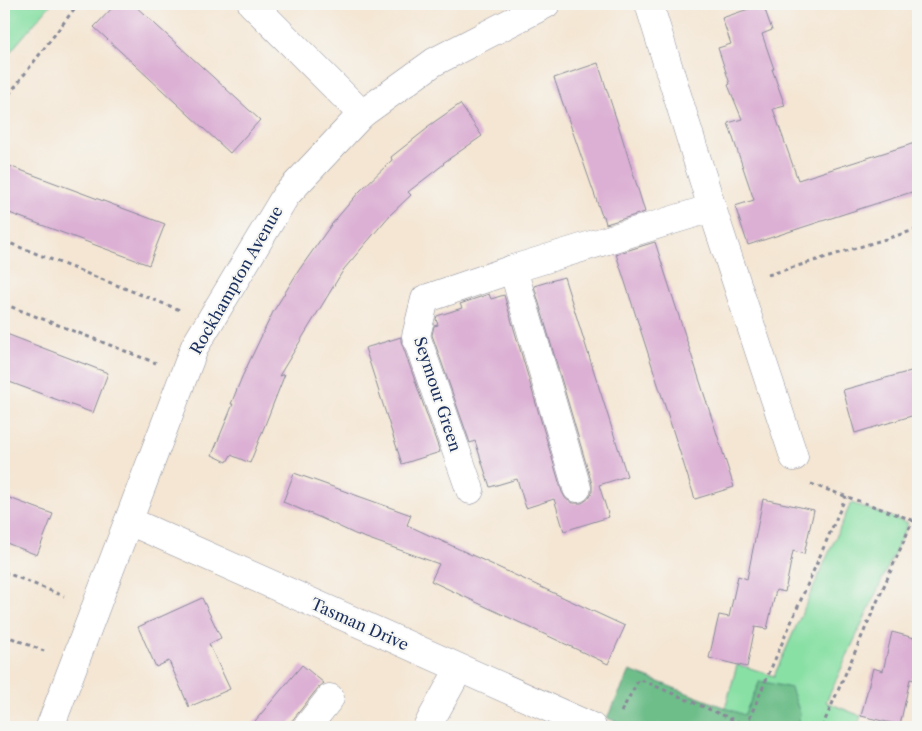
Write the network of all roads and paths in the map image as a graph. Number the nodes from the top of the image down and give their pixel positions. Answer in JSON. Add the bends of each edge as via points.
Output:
{"nodes":[{"id":1,"x":78,"y":4,"type":"edge"},
{"id":2,"x":252,"y":4,"type":"edge"},
{"id":3,"x":546,"y":4,"type":"edge"},
{"id":4,"x":648,"y":4,"type":"edge"},
{"id":5,"x":4,"y":101,"type":"edge"},
{"id":6,"x":362,"y":114,"type":"junction"},
{"id":7,"x":712,"y":208,"type":"junction"},
{"id":8,"x":918,"y":229,"type":"edge"},
{"id":9,"x":4,"y":240,"type":"edge"},
{"id":10,"x":512,"y":269,"type":"junction"},
{"id":11,"x":737,"y":285,"type":"junction"},
{"id":12,"x":4,"y":304,"type":"edge"},
{"id":13,"x":210,"y":321,"type":"junction"},
{"id":14,"x":184,"y":374,"type":"junction"},
{"id":15,"x":799,"y":470,"type":"joint"},
{"id":16,"x":577,"y":488,"type":"dead end"},
{"id":17,"x":470,"y":490,"type":"dead end"},
{"id":18,"x":846,"y":496,"type":"junction"},
{"id":19,"x":913,"y":520,"type":"junction"},
{"id":20,"x":129,"y":521,"type":"junction"},
{"id":21,"x":918,"y":522,"type":"edge"},
{"id":22,"x":4,"y":572,"type":"edge"},
{"id":23,"x":95,"y":608,"type":"junction"},
{"id":24,"x":4,"y":635,"type":"edge"},
{"id":25,"x":75,"y":663,"type":"junction"},
{"id":26,"x":459,"y":669,"type":"junction"},
{"id":27,"x":330,"y":698,"type":"dead end"},
{"id":28,"x":604,"y":723,"type":"edge"},
{"id":29,"x":748,"y":726,"type":"edge"},
{"id":30,"x":50,"y":727,"type":"edge"},
{"id":31,"x":306,"y":727,"type":"edge"},
{"id":32,"x":427,"y":727,"type":"edge"},
{"id":33,"x":822,"y":727,"type":"edge"}],
"edges":[{"from":1,"to":5,"type":"path"},
{"from":2,"to":6,"type":"street"},
{"from":3,"to":6,"type":"street","name":"Rockhampton Avenue","via":[[434,62]]},
{"from":4,"to":7,"type":"street"},
{"from":6,"to":13,"type":"street","name":"Rockhampton Avenue","via":[[286,195]]},
{"from":7,"to":10,"type":"street","name":"Seymour Green"},
{"from":7,"to":11,"type":"street"},
{"from":8,"to":11,"type":"path"},
{"from":9,"to":13,"type":"path"},
{"from":10,"to":16,"type":"street"},
{"from":10,"to":17,"type":"street","name":"Seymour Green","via":[[425,299],[416,336]]},
{"from":11,"to":15,"type":"street"},
{"from":12,"to":14,"type":"path"},
{"from":13,"to":14,"type":"street","name":"Rockhampton Avenue"},
{"from":14,"to":20,"type":"street","name":"Rockhampton Avenue"},
{"from":15,"to":18,"type":"path"},
{"from":18,"to":19,"type":"path"},
{"from":18,"to":29,"type":"path"},
{"from":19,"to":21,"type":"path"},
{"from":19,"to":33,"type":"path"},
{"from":20,"to":23,"type":"street","name":"Rockhampton Avenue"},
{"from":20,"to":26,"type":"street","name":"Tasman Drive"},
{"from":22,"to":23,"type":"path"},
{"from":23,"to":25,"type":"street","name":"Rockhampton Avenue"},
{"from":24,"to":25,"type":"path"},
{"from":25,"to":30,"type":"street","name":"Rockhampton Avenue"},
{"from":26,"to":28,"type":"street","name":"Tasman Drive"},
{"from":26,"to":32,"type":"street"},
{"from":27,"to":31,"type":"street"},
{"from":28,"to":29,"type":"path","via":[[639,679]]}]}
